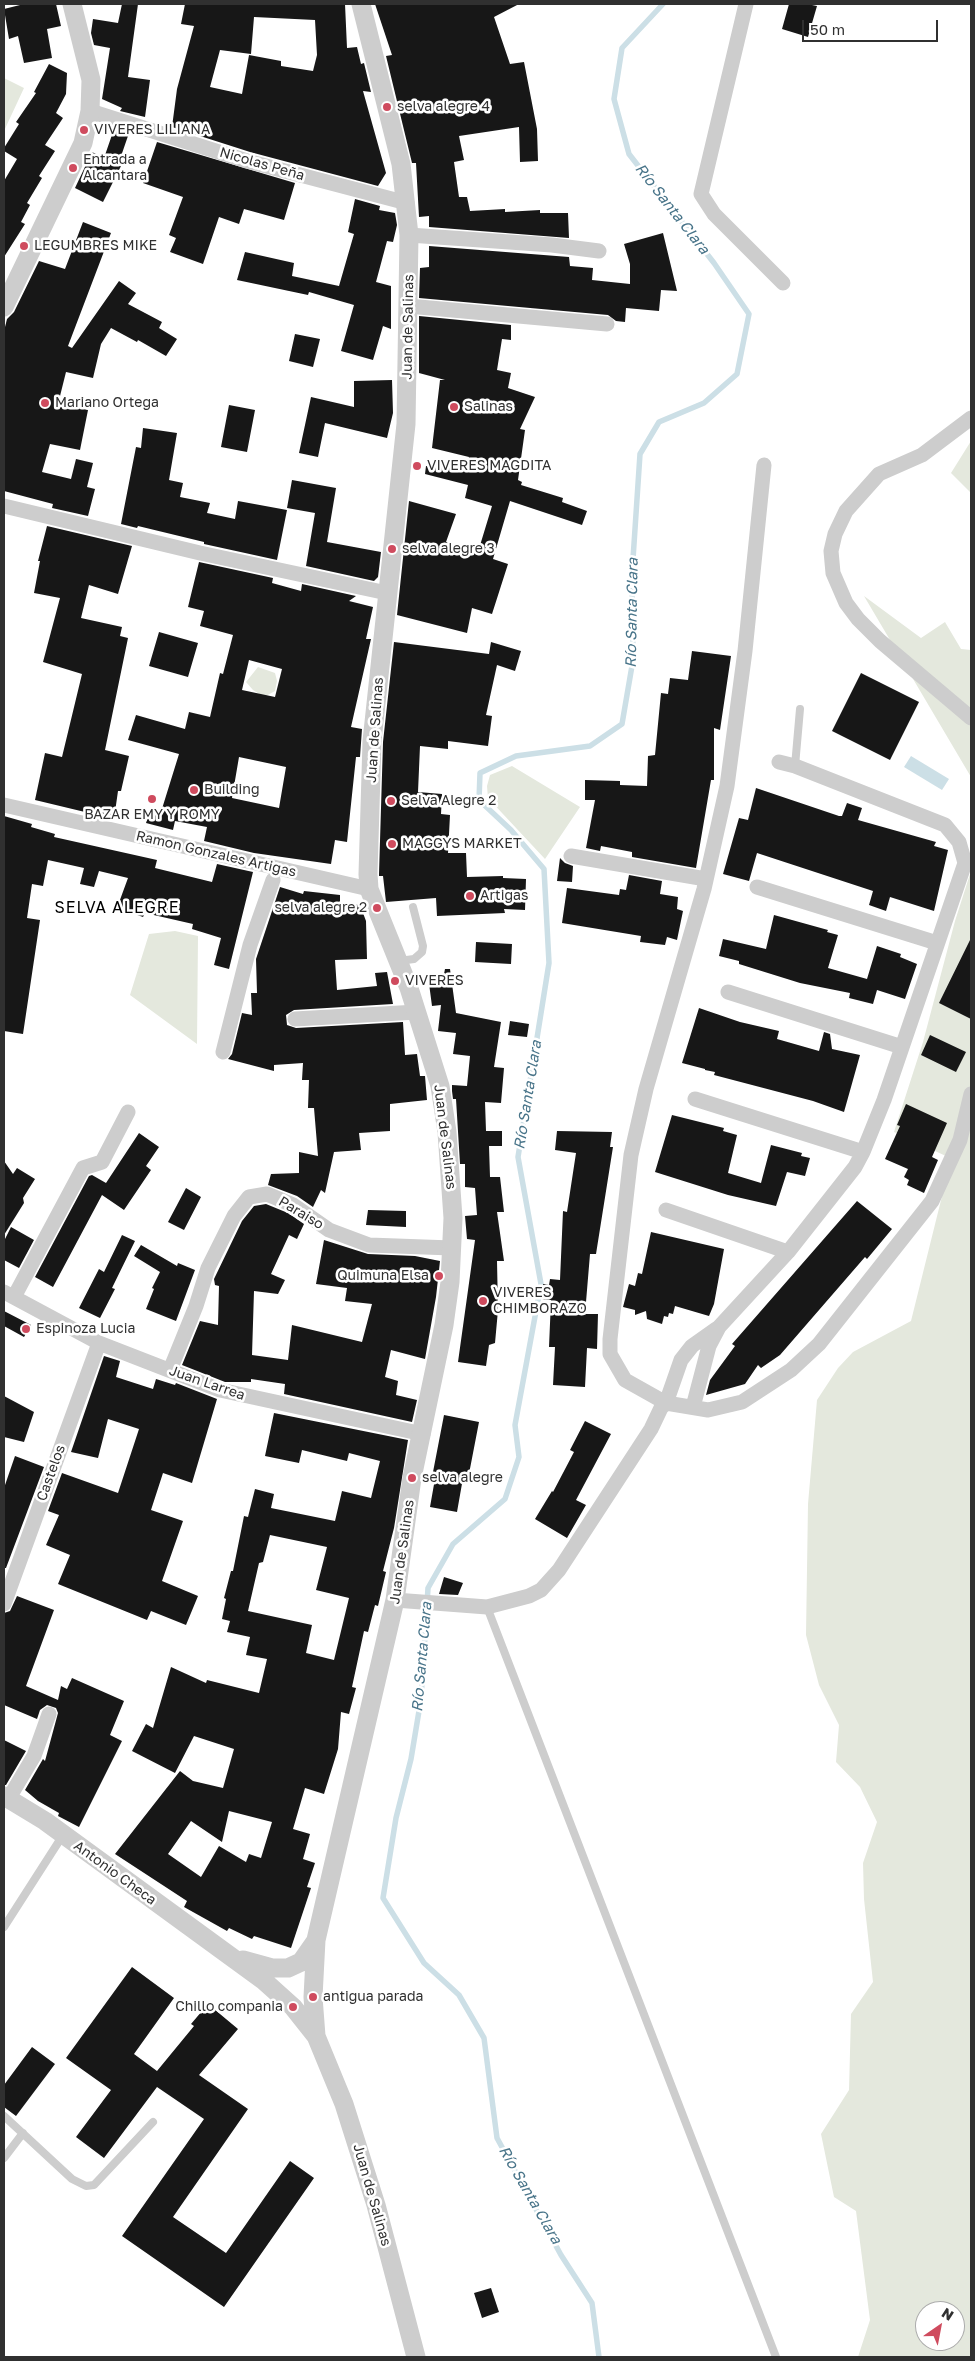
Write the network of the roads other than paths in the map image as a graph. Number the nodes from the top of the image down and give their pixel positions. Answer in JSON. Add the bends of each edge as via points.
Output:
{"nodes":[{"id":1,"x":72,"y":4,"type":"edge"},
{"id":2,"x":361,"y":4,"type":"edge"},
{"id":3,"x":746,"y":4,"type":"edge"},
{"id":4,"x":90,"y":112,"type":"junction"},
{"id":5,"x":407,"y":203,"type":"junction"},
{"id":6,"x":409,"y":236,"type":"junction"},
{"id":7,"x":599,"y":251,"type":"dead end"},
{"id":8,"x":784,"y":283,"type":"dead end"},
{"id":9,"x":408,"y":306,"type":"junction"},
{"id":10,"x":4,"y":307,"type":"edge"},
{"id":11,"x":607,"y":324,"type":"dead end"},
{"id":12,"x":971,"y":418,"type":"edge"},
{"id":13,"x":764,"y":465,"type":"dead end"},
{"id":14,"x":4,"y":506,"type":"edge"},
{"id":15,"x":387,"y":594,"type":"junction"},
{"id":16,"x":800,"y":709,"type":"dead end"},
{"id":17,"x":971,"y":718,"type":"edge"},
{"id":18,"x":779,"y":762,"type":"dead end"},
{"id":19,"x":795,"y":766,"type":"junction"},
{"id":20,"x":4,"y":805,"type":"edge"},
{"id":21,"x":571,"y":856,"type":"dead end"},
{"id":22,"x":273,"y":880,"type":"dead end"},
{"id":23,"x":706,"y":880,"type":"junction"},
{"id":24,"x":757,"y":887,"type":"dead end"},
{"id":25,"x":369,"y":889,"type":"junction"},
{"id":26,"x":413,"y":907,"type":"dead end"},
{"id":27,"x":937,"y":943,"type":"junction"},
{"id":28,"x":398,"y":961,"type":"junction"},
{"id":29,"x":728,"y":992,"type":"dead end"},
{"id":30,"x":417,"y":1012,"type":"junction"},
{"id":31,"x":295,"y":1019,"type":"dead end"},
{"id":32,"x":902,"y":1047,"type":"junction"},
{"id":33,"x":223,"y":1052,"type":"dead end"},
{"id":34,"x":971,"y":1094,"type":"edge"},
{"id":35,"x":695,"y":1099,"type":"dead end"},
{"id":36,"x":128,"y":1112,"type":"dead end"},
{"id":37,"x":863,"y":1152,"type":"junction"},
{"id":38,"x":666,"y":1210,"type":"dead end"},
{"id":39,"x":452,"y":1248,"type":"junction"},
{"id":40,"x":788,"y":1252,"type":"junction"},
{"id":41,"x":9,"y":1295,"type":"edge"},
{"id":42,"x":719,"y":1327,"type":"junction"},
{"id":43,"x":98,"y":1343,"type":"junction"},
{"id":44,"x":170,"y":1370,"type":"junction"},
{"id":45,"x":666,"y":1403,"type":"junction"},
{"id":46,"x":693,"y":1407,"type":"junction"},
{"id":47,"x":423,"y":1434,"type":"junction"},
{"id":48,"x":395,"y":1600,"type":"junction"},
{"id":49,"x":4,"y":1604,"type":"edge"},
{"id":50,"x":487,"y":1607,"type":"junction"},
{"id":51,"x":49,"y":1714,"type":"dead end"},
{"id":52,"x":7,"y":1797,"type":"edge"},
{"id":53,"x":63,"y":1835,"type":"junction"},
{"id":54,"x":4,"y":1927,"type":"edge"},
{"id":55,"x":316,"y":1940,"type":"junction"},
{"id":56,"x":225,"y":1954,"type":"junction"},
{"id":57,"x":316,"y":2036,"type":"junction"},
{"id":58,"x":4,"y":2116,"type":"edge"},
{"id":59,"x":152,"y":2122,"type":"dead end"},
{"id":60,"x":23,"y":2133,"type":"junction"},
{"id":61,"x":4,"y":2158,"type":"edge"},
{"id":62,"x":416,"y":2357,"type":"edge"},
{"id":63,"x":776,"y":2357,"type":"edge"}],
"edges":[{"from":1,"to":4,"type":"street","via":[[91,80]]},
{"from":2,"to":5,"type":"street","name":"Juan de Salinas","via":[[401,164]]},
{"from":3,"to":8,"type":"street","via":[[701,194],[714,214]]},
{"from":4,"to":5,"type":"street","name":"Nicolas Peña","via":[[248,161]]},
{"from":4,"to":10,"type":"street","via":[[73,168]]},
{"from":5,"to":6,"type":"street","name":"Juan de Salinas"},
{"from":6,"to":7,"type":"street"},
{"from":6,"to":9,"type":"street","name":"Juan de Salinas"},
{"from":9,"to":11,"type":"street"},
{"from":9,"to":15,"type":"street","name":"Juan de Salinas","via":[[406,424]]},
{"from":12,"to":17,"type":"street","via":[[922,455],[879,474],[846,511],[831,551],[833,573],[858,619]]},
{"from":13,"to":23,"type":"street","via":[[727,786]]},
{"from":14,"to":15,"type":"street","via":[[200,554]]},
{"from":15,"to":25,"type":"street","name":"Juan de Salinas","via":[[372,741]]},
{"from":16,"to":19,"type":"lane"},
{"from":18,"to":19,"type":"street"},
{"from":19,"to":27,"type":"street","via":[[945,825],[959,842],[965,863]]},
{"from":20,"to":25,"type":"street","name":"Ramon Gonzales Artigas"},
{"from":21,"to":23,"type":"street"},
{"from":22,"to":33,"type":"street","via":[[250,945]]},
{"from":23,"to":45,"type":"street","via":[[646,1089],[631,1155],[610,1339],[610,1354],[625,1380]]},
{"from":24,"to":27,"type":"street"},
{"from":25,"to":28,"type":"street","name":"Juan de Salinas"},
{"from":26,"to":28,"type":"lane","via":[[422,952],[414,959]]},
{"from":27,"to":32,"type":"street"},
{"from":28,"to":30,"type":"street","name":"Juan de Salinas"},
{"from":29,"to":32,"type":"street"},
{"from":30,"to":31,"type":"street"},
{"from":30,"to":39,"type":"street","name":"Juan de Salinas","via":[[440,1086],[447,1132]]},
{"from":32,"to":37,"type":"street"},
{"from":34,"to":46,"type":"street","via":[[960,1140],[932,1201],[819,1344],[792,1370],[742,1402],[708,1410]]},
{"from":35,"to":37,"type":"street"},
{"from":36,"to":41,"type":"street","via":[[102,1162],[83,1168]]},
{"from":37,"to":40,"type":"street","via":[[855,1167]]},
{"from":38,"to":40,"type":"street"},
{"from":39,"to":44,"type":"street","name":"Paraiso","via":[[369,1245],[329,1230],[293,1205],[266,1194],[249,1197],[234,1216],[208,1268]]},
{"from":39,"to":47,"type":"street","name":"Juan de Salinas","via":[[444,1325]]},
{"from":40,"to":42,"type":"street"},
{"from":41,"to":43,"type":"street","name":"Juan Larrea"},
{"from":42,"to":45,"type":"street","via":[[692,1346],[681,1360]]},
{"from":42,"to":46,"type":"street","via":[[709,1346]]},
{"from":43,"to":44,"type":"street","name":"Juan Larrea"},
{"from":43,"to":49,"type":"street","name":"Castelos"},
{"from":44,"to":47,"type":"street","name":"Juan Larrea","via":[[220,1390],[251,1398]]},
{"from":45,"to":46,"type":"street"},
{"from":45,"to":50,"type":"street","via":[[550,1581],[529,1596]]},
{"from":47,"to":48,"type":"street","name":"Juan de Salinas","via":[[412,1478]]},
{"from":48,"to":50,"type":"street"},
{"from":48,"to":55,"type":"street","name":"Juan de Salinas"},
{"from":50,"to":63,"type":"lane"},
{"from":51,"to":52,"type":"street","via":[[34,1756]]},
{"from":52,"to":53,"type":"street","name":"Antonio Checa"},
{"from":53,"to":54,"type":"lane"},
{"from":53,"to":56,"type":"street","name":"Antonio Checa"},
{"from":55,"to":56,"type":"street","via":[[301,1962],[288,1968],[272,1968]]},
{"from":55,"to":57,"type":"street","name":"Juan de Salinas","via":[[313,1997]]},
{"from":56,"to":57,"type":"street","name":"Juan de Salinas","via":[[279,1993]]},
{"from":57,"to":62,"type":"street","name":"Juan de Salinas","via":[[344,2104],[376,2205]]},
{"from":58,"to":60,"type":"lane"},
{"from":59,"to":60,"type":"lane","via":[[94,2185],[86,2186],[72,2179]]},
{"from":60,"to":61,"type":"lane"}]}
